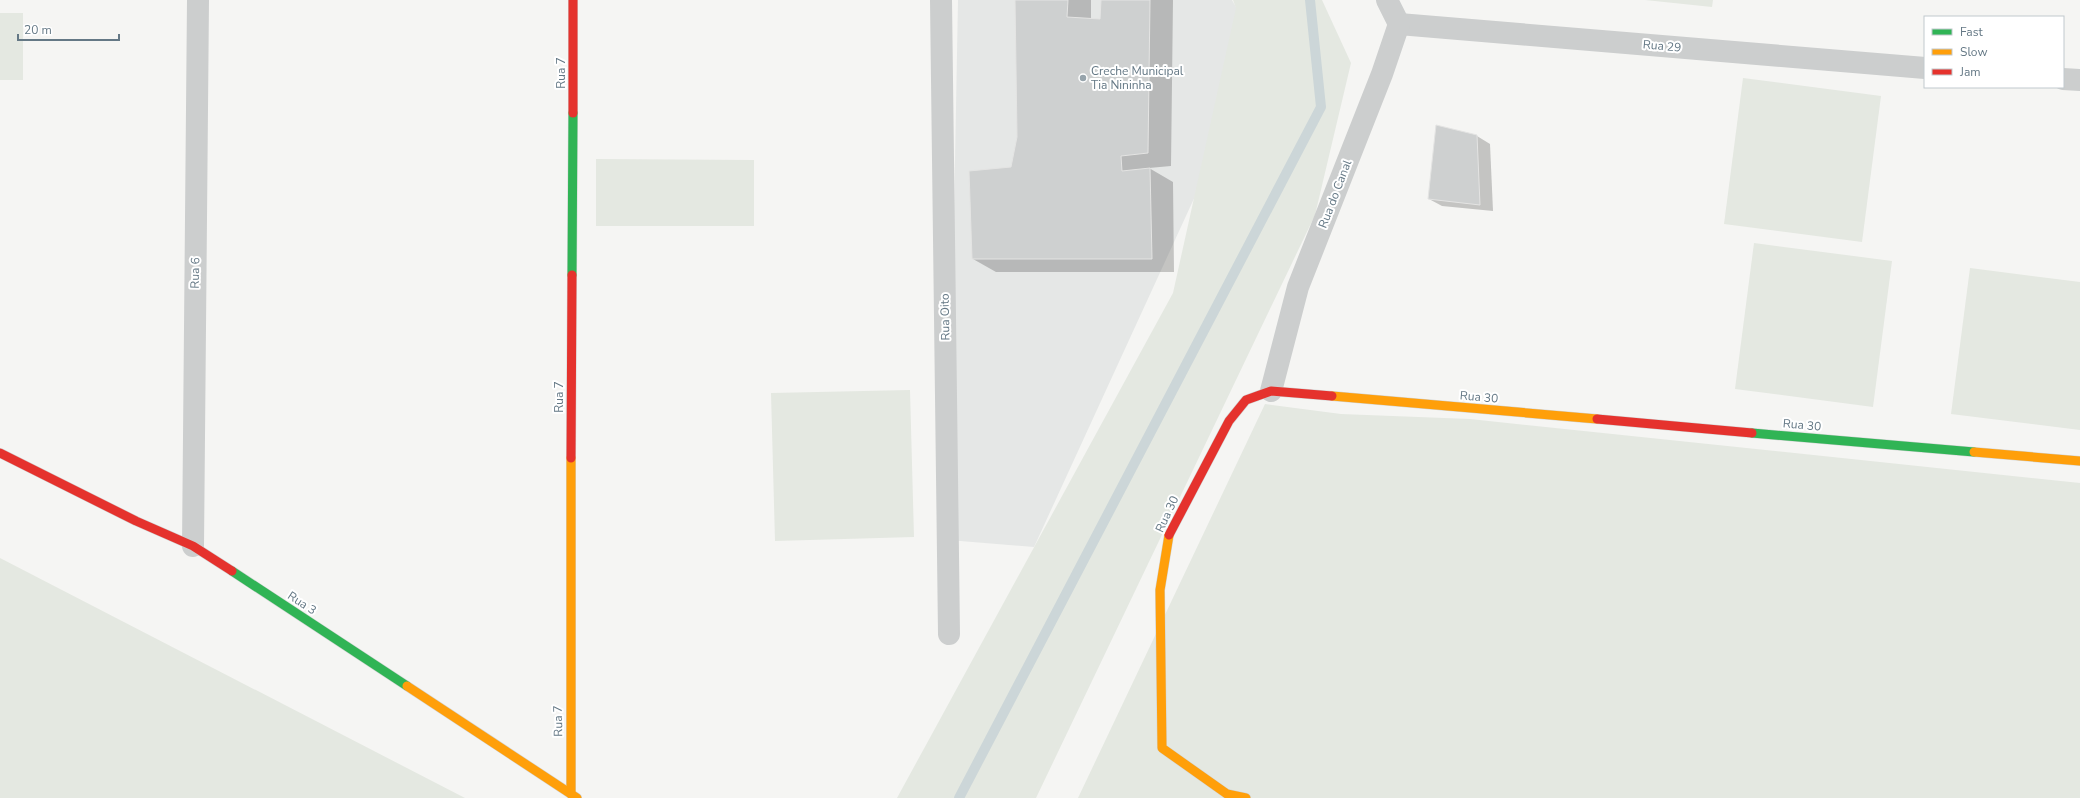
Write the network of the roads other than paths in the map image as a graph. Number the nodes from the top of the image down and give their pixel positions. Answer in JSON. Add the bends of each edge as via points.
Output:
{"nodes":[{"id":1,"x":198,"y":0,"type":"edge"},
{"id":2,"x":573,"y":0,"type":"edge"},
{"id":3,"x":941,"y":0,"type":"edge"},
{"id":4,"x":1388,"y":0,"type":"edge"},
{"id":5,"x":1399,"y":24,"type":"junction"},
{"id":6,"x":1924,"y":68,"type":"edge"},
{"id":7,"x":2064,"y":79,"type":"edge"},
{"id":8,"x":2080,"y":80,"type":"edge"},
{"id":9,"x":1271,"y":391,"type":"junction"},
{"id":10,"x":0,"y":453,"type":"edge"},
{"id":11,"x":2080,"y":461,"type":"edge"},
{"id":12,"x":193,"y":546,"type":"junction"},
{"id":13,"x":949,"y":634,"type":"dead end"},
{"id":14,"x":574,"y":796,"type":"edge"},
{"id":15,"x":1246,"y":798,"type":"edge"}],
"edges":[{"from":1,"to":12,"type":"street","name":"Rua 6"},
{"from":2,"to":14,"type":"street","name":"Rua 7","via":[[570,691]]},
{"from":3,"to":13,"type":"street","name":"Rua Oito"},
{"from":4,"to":5,"type":"street"},
{"from":5,"to":6,"type":"street","name":"Rua 29"},
{"from":5,"to":9,"type":"street","name":"Rua do Canal","via":[[1382,74],[1298,287]]},
{"from":7,"to":8,"type":"street"},
{"from":9,"to":11,"type":"street","name":"Rua 30"},
{"from":9,"to":15,"type":"street","name":"Rua 30","via":[[1246,400],[1230,421],[1168,536],[1160,590],[1162,748],[1227,794]]},
{"from":10,"to":12,"type":"street","name":"Rua 3","via":[[136,521]]},
{"from":12,"to":14,"type":"street","name":"Rua 3"}]}
